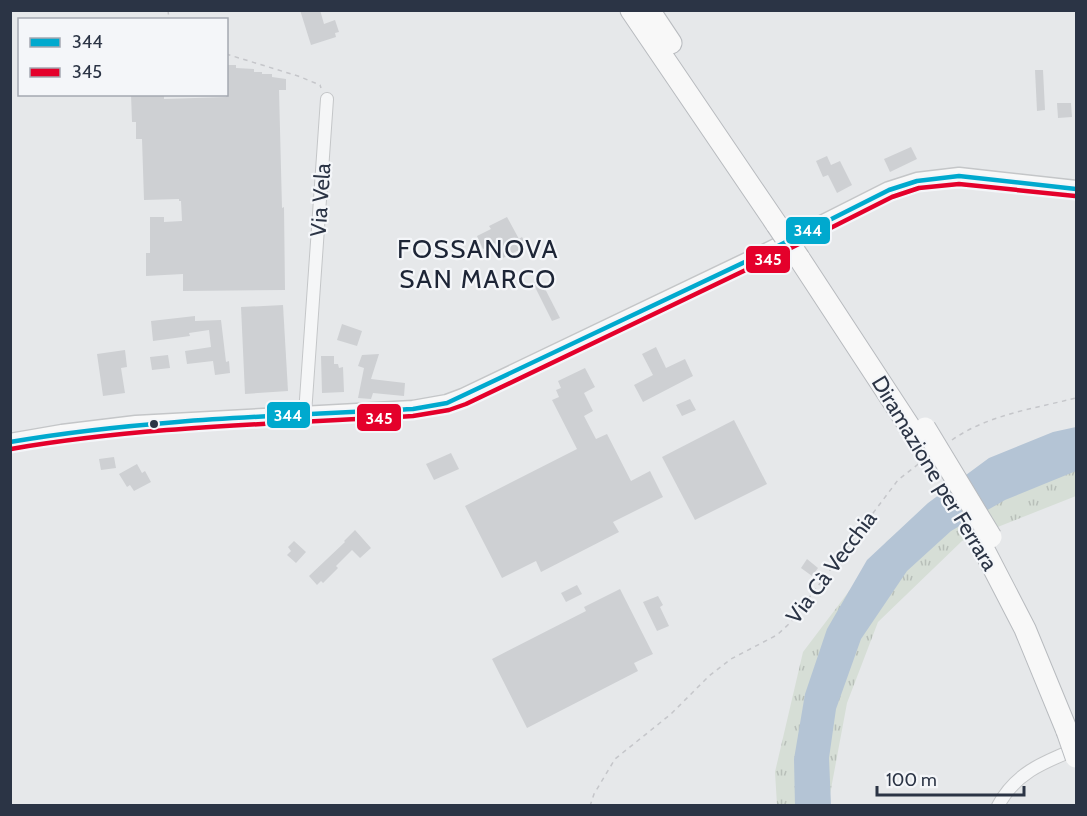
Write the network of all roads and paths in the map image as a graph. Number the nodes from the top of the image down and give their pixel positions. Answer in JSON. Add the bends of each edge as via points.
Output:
{"nodes":[{"id":1,"x":631,"y":10,"type":"edge"},
{"id":2,"x":649,"y":10,"type":"edge"},
{"id":3,"x":228,"y":55,"type":"edge"},
{"id":4,"x":327,"y":99,"type":"joint"},
{"id":5,"x":1077,"y":189,"type":"edge"},
{"id":6,"x":768,"y":202,"type":"junction"},
{"id":7,"x":1077,"y":398,"type":"edge"},
{"id":8,"x":304,"y":414,"type":"junction"},
{"id":9,"x":10,"y":442,"type":"edge"},
{"id":10,"x":947,"y":443,"type":"dead end"},
{"id":11,"x":930,"y":455,"type":"dead end"},
{"id":12,"x":1073,"y":735,"type":"edge"},
{"id":13,"x":1077,"y":757,"type":"edge"},
{"id":14,"x":590,"y":806,"type":"edge"},
{"id":15,"x":998,"y":806,"type":"edge"}],
"edges":[{"from":1,"to":6,"type":"highway"},
{"from":2,"to":6,"type":"highway"},
{"from":3,"to":4,"type":"path","via":[[320,85]]},
{"from":4,"to":8,"type":"street","name":"Via Vela"},
{"from":5,"to":8,"type":"main road","via":[[959,176],[917,181],[870,199],[463,398],[412,409]]},
{"from":6,"to":12,"type":"highway","name":"Diramazione per Ferrara","bridge":true,"via":[[920,431],[985,540],[1045,646]]},
{"from":7,"to":10,"type":"path","via":[[986,423]]},
{"from":8,"to":9,"type":"main road","via":[[136,424]]},
{"from":11,"to":14,"type":"path","name":"Via Cà Vecchia","via":[[898,480],[790,623],[777,635],[731,658],[709,675],[671,714],[615,759]]},
{"from":12,"to":13,"type":"highway","name":"Diramazione per Ferrara","bridge":true},
{"from":12,"to":15,"type":"street","via":[[1012,784]]}]}
